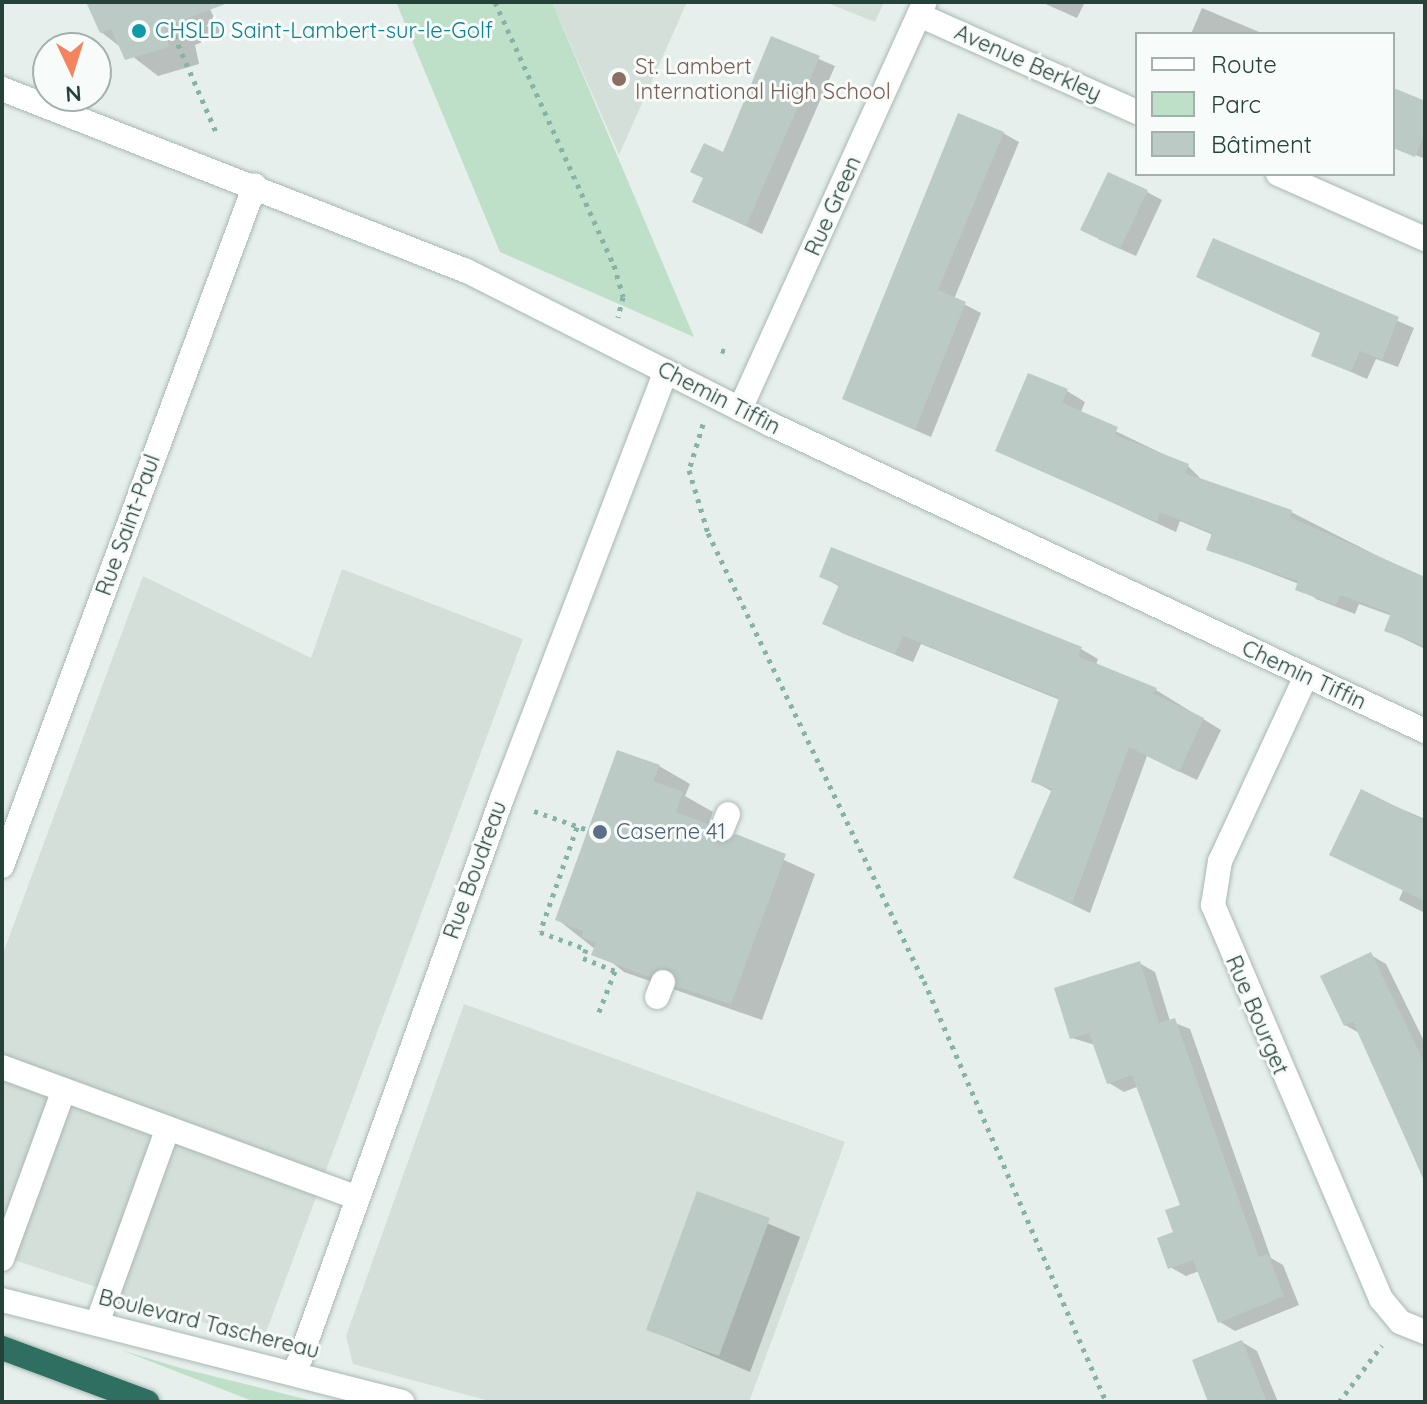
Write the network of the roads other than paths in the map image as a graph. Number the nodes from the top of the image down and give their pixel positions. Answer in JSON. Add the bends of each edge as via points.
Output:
{"nodes":[{"id":1,"x":922,"y":9,"type":"edge"},
{"id":2,"x":2,"y":89,"type":"edge"},
{"id":3,"x":1135,"y":111,"type":"edge"},
{"id":4,"x":1283,"y":176,"type":"edge"},
{"id":5,"x":255,"y":185,"type":"junction"},
{"id":6,"x":1425,"y":239,"type":"edge"},
{"id":7,"x":666,"y":371,"type":"junction"},
{"id":8,"x":740,"y":409,"type":"junction"},
{"id":9,"x":1306,"y":676,"type":"junction"},
{"id":10,"x":1425,"y":731,"type":"edge"},
{"id":11,"x":2,"y":866,"type":"edge"},
{"id":12,"x":2,"y":1067,"type":"edge"},
{"id":13,"x":64,"y":1090,"type":"junction"},
{"id":14,"x":168,"y":1128,"type":"junction"},
{"id":15,"x":356,"y":1197,"type":"junction"},
{"id":16,"x":2,"y":1259,"type":"edge"},
{"id":17,"x":2,"y":1300,"type":"edge"},
{"id":18,"x":98,"y":1321,"type":"junction"},
{"id":19,"x":1425,"y":1332,"type":"edge"},
{"id":20,"x":2,"y":1348,"type":"edge"},
{"id":21,"x":295,"y":1373,"type":"junction"},
{"id":22,"x":147,"y":1402,"type":"edge"},
{"id":23,"x":402,"y":1402,"type":"edge"}],
"edges":[{"from":1,"to":3,"type":"street","name":"Avenue Berkley"},
{"from":1,"to":8,"type":"street","name":"Rue Green"},
{"from":2,"to":5,"type":"street","name":"Chemin Tiffin"},
{"from":4,"to":6,"type":"street"},
{"from":5,"to":7,"type":"street","name":"Chemin Tiffin","via":[[465,270]]},
{"from":5,"to":11,"type":"street","name":"Rue Saint-Paul"},
{"from":7,"to":8,"type":"street","name":"Chemin Tiffin"},
{"from":7,"to":15,"type":"street","name":"Rue Boudreau"},
{"from":8,"to":9,"type":"street","name":"Chemin Tiffin"},
{"from":9,"to":10,"type":"street","name":"Chemin Tiffin"},
{"from":9,"to":19,"type":"street","name":"Rue Bourget","via":[[1220,861],[1213,905],[1381,1299],[1400,1322]]},
{"from":12,"to":13,"type":"street"},
{"from":13,"to":14,"type":"street"},
{"from":13,"to":16,"type":"street"},
{"from":14,"to":15,"type":"street"},
{"from":14,"to":18,"type":"street"},
{"from":15,"to":21,"type":"street","name":"Rue Boudreau"},
{"from":17,"to":18,"type":"street","name":"Boulevard Taschereau"},
{"from":18,"to":21,"type":"street","name":"Boulevard Taschereau"},
{"from":20,"to":22,"type":"highway"},
{"from":21,"to":23,"type":"street","name":"Boulevard Taschereau"}]}
